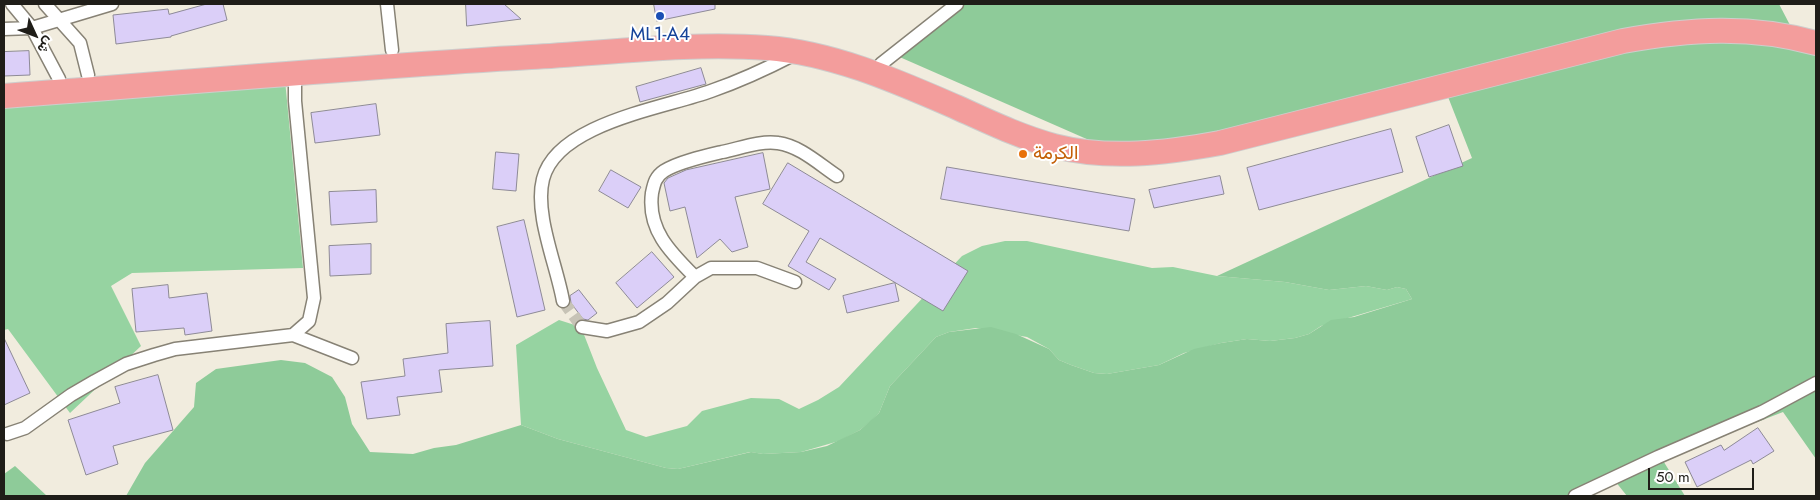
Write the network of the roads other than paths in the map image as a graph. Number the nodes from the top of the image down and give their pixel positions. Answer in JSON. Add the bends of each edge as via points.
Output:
{"nodes":[{"id":1,"x":12,"y":4,"type":"edge"},
{"id":2,"x":45,"y":4,"type":"edge"},
{"id":3,"x":112,"y":4,"type":"edge"},
{"id":4,"x":387,"y":4,"type":"edge"},
{"id":5,"x":957,"y":4,"type":"edge"},
{"id":6,"x":61,"y":19,"type":"junction"},
{"id":7,"x":6,"y":26,"type":"edge"},
{"id":8,"x":32,"y":28,"type":"junction"},
{"id":9,"x":1816,"y":29,"type":"edge"},
{"id":10,"x":1816,"y":43,"type":"edge"},
{"id":11,"x":392,"y":50,"type":"junction"},
{"id":12,"x":799,"y":52,"type":"junction"},
{"id":13,"x":881,"y":64,"type":"junction"},
{"id":14,"x":294,"y":74,"type":"junction"},
{"id":15,"x":88,"y":76,"type":"junction"},
{"id":16,"x":59,"y":79,"type":"junction"},
{"id":17,"x":4,"y":82,"type":"edge"},
{"id":18,"x":4,"y":96,"type":"edge"},
{"id":19,"x":837,"y":176,"type":"dead end"},
{"id":20,"x":695,"y":277,"type":"junction"},
{"id":21,"x":795,"y":282,"type":"dead end"},
{"id":22,"x":563,"y":301,"type":"tunnel mouth"},
{"id":23,"x":582,"y":327,"type":"dead end"},
{"id":24,"x":293,"y":335,"type":"junction"},
{"id":25,"x":352,"y":358,"type":"dead end"},
{"id":26,"x":1816,"y":383,"type":"edge"},
{"id":27,"x":7,"y":434,"type":"dead end"},
{"id":28,"x":1575,"y":496,"type":"edge"}],
"edges":[{"from":1,"to":8,"type":"street"},
{"from":2,"to":6,"type":"street"},
{"from":3,"to":6,"type":"street"},
{"from":4,"to":11,"type":"street"},
{"from":5,"to":13,"type":"street"},
{"from":6,"to":8,"type":"street"},
{"from":6,"to":15,"type":"street","via":[[80,43]]},
{"from":7,"to":8,"type":"street"},
{"from":8,"to":16,"type":"street"},
{"from":9,"to":13,"type":"highway","via":[[1738,16],[1642,22],[1231,125],[1164,138],[1097,137],[1050,130],[991,112]]},
{"from":10,"to":12,"type":"highway","via":[[1764,31],[1675,32],[1623,41],[1220,143],[1185,150],[1112,154],[1054,146],[916,90],[821,56]]},
{"from":11,"to":13,"type":"highway","via":[[703,32],[769,33],[806,40]]},
{"from":11,"to":15,"type":"highway"},
{"from":12,"to":14,"type":"highway","via":[[711,47],[453,61]]},
{"from":12,"to":22,"type":"street","via":[[712,91],[617,119],[568,143],[551,162],[543,178],[541,198],[547,241]]},
{"from":14,"to":18,"type":"highway"},
{"from":14,"to":24,"type":"street","via":[[314,298],[309,321]]},
{"from":15,"to":16,"type":"highway"},
{"from":16,"to":17,"type":"highway"},
{"from":19,"to":20,"type":"street","via":[[799,151],[776,142],[706,156],[664,171],[654,180],[653,220],[659,236],[672,254]]},
{"from":20,"to":21,"type":"street","via":[[711,268],[733,266],[757,268]]},
{"from":20,"to":23,"type":"street","via":[[667,303],[639,322],[606,331]]},
{"from":24,"to":25,"type":"street"},
{"from":24,"to":27,"type":"street","via":[[154,354],[126,364],[71,395],[25,428]]},
{"from":26,"to":28,"type":"street","via":[[1745,420]]}]}
